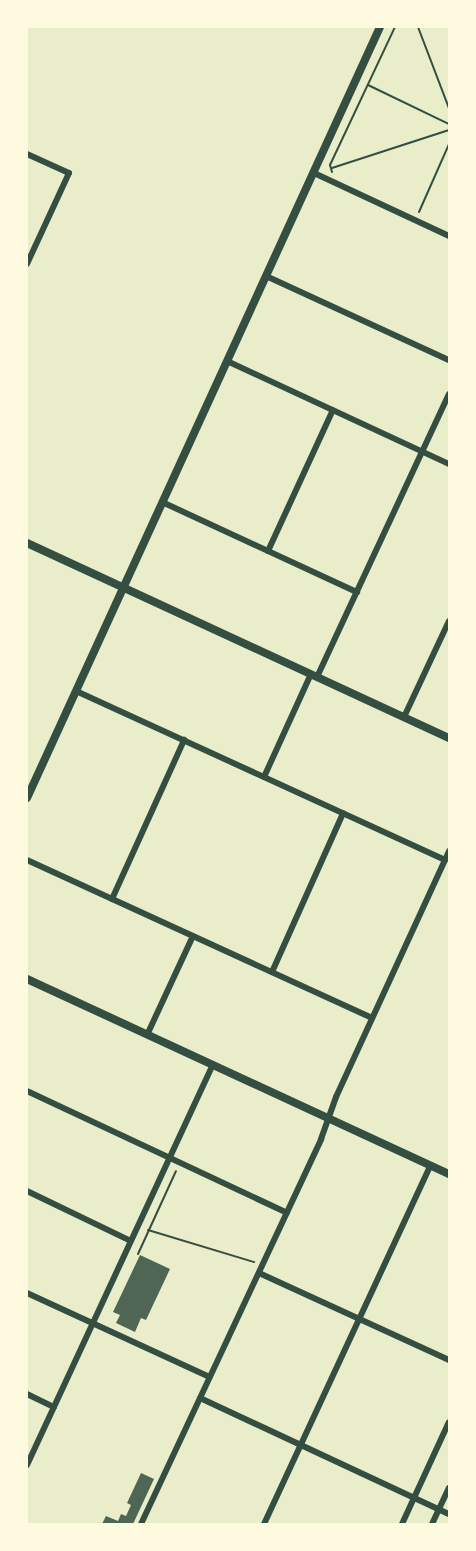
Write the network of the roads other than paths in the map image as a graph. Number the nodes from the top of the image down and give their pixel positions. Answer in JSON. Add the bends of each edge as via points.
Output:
{"nodes":[{"id":1,"x":380,"y":27,"type":"edge"},
{"id":2,"x":27,"y":154,"type":"edge"},
{"id":3,"x":314,"y":173,"type":"junction"},
{"id":4,"x":449,"y":236,"type":"edge"},
{"id":5,"x":27,"y":264,"type":"edge"},
{"id":6,"x":266,"y":276,"type":"junction"},
{"id":7,"x":449,"y":360,"type":"edge"},
{"id":8,"x":227,"y":361,"type":"junction"},
{"id":9,"x":449,"y":393,"type":"edge"},
{"id":10,"x":333,"y":410,"type":"junction"},
{"id":11,"x":422,"y":452,"type":"junction"},
{"id":12,"x":449,"y":464,"type":"edge"},
{"id":13,"x":162,"y":502,"type":"junction"},
{"id":14,"x":27,"y":543,"type":"edge"},
{"id":15,"x":268,"y":551,"type":"junction"},
{"id":16,"x":123,"y":588,"type":"junction"},
{"id":17,"x":357,"y":592,"type":"junction"},
{"id":18,"x":449,"y":621,"type":"edge"},
{"id":19,"x":314,"y":676,"type":"junction"},
{"id":20,"x":76,"y":691,"type":"junction"},
{"id":21,"x":404,"y":717,"type":"junction"},
{"id":22,"x":449,"y":738,"type":"edge"},
{"id":23,"x":184,"y":740,"type":"junction"},
{"id":24,"x":264,"y":777,"type":"junction"},
{"id":25,"x":27,"y":798,"type":"edge"},
{"id":26,"x":343,"y":813,"type":"junction"},
{"id":27,"x":449,"y":851,"type":"edge"},
{"id":28,"x":27,"y":860,"type":"edge"},
{"id":29,"x":445,"y":860,"type":"junction"},
{"id":30,"x":112,"y":899,"type":"junction"},
{"id":31,"x":193,"y":936,"type":"junction"},
{"id":32,"x":272,"y":972,"type":"junction"},
{"id":33,"x":27,"y":979,"type":"edge"},
{"id":34,"x":372,"y":1018,"type":"junction"},
{"id":35,"x":147,"y":1035,"type":"junction"},
{"id":36,"x":213,"y":1065,"type":"junction"},
{"id":37,"x":27,"y":1091,"type":"edge"},
{"id":38,"x":328,"y":1119,"type":"junction"},
{"id":39,"x":170,"y":1158,"type":"junction"},
{"id":40,"x":430,"y":1166,"type":"junction"},
{"id":41,"x":449,"y":1174,"type":"edge"},
{"id":42,"x":27,"y":1191,"type":"edge"},
{"id":43,"x":287,"y":1212,"type":"junction"},
{"id":44,"x":131,"y":1241,"type":"junction"},
{"id":45,"x":256,"y":1273,"type":"junction"},
{"id":46,"x":27,"y":1293,"type":"edge"},
{"id":47,"x":359,"y":1319,"type":"junction"},
{"id":48,"x":93,"y":1323,"type":"junction"},
{"id":49,"x":449,"y":1360,"type":"edge"},
{"id":50,"x":210,"y":1377,"type":"junction"},
{"id":51,"x":27,"y":1394,"type":"edge"},
{"id":52,"x":200,"y":1398,"type":"junction"},
{"id":53,"x":54,"y":1407,"type":"junction"},
{"id":54,"x":449,"y":1422,"type":"edge"},
{"id":55,"x":301,"y":1445,"type":"junction"},
{"id":56,"x":27,"y":1465,"type":"edge"},
{"id":57,"x":449,"y":1488,"type":"edge"},
{"id":58,"x":414,"y":1498,"type":"junction"},
{"id":59,"x":439,"y":1510,"type":"junction"},
{"id":60,"x":449,"y":1514,"type":"edge"},
{"id":61,"x":141,"y":1524,"type":"edge"},
{"id":62,"x":264,"y":1524,"type":"edge"},
{"id":63,"x":402,"y":1524,"type":"edge"},
{"id":64,"x":432,"y":1524,"type":"edge"}],
"edges":[{"from":1,"to":3,"type":"street"},
{"from":2,"to":5,"type":"street","via":[[69,173]]},
{"from":3,"to":4,"type":"street"},
{"from":3,"to":6,"type":"street"},
{"from":6,"to":7,"type":"street"},
{"from":6,"to":8,"type":"street"},
{"from":8,"to":10,"type":"street"},
{"from":8,"to":13,"type":"street"},
{"from":9,"to":11,"type":"street"},
{"from":10,"to":11,"type":"street"},
{"from":10,"to":15,"type":"street"},
{"from":11,"to":12,"type":"street"},
{"from":11,"to":17,"type":"street"},
{"from":13,"to":15,"type":"street"},
{"from":13,"to":16,"type":"street"},
{"from":14,"to":16,"type":"street"},
{"from":15,"to":17,"type":"street"},
{"from":16,"to":19,"type":"street"},
{"from":16,"to":20,"type":"street"},
{"from":17,"to":19,"type":"street"},
{"from":18,"to":21,"type":"street"},
{"from":19,"to":21,"type":"street"},
{"from":19,"to":24,"type":"street"},
{"from":20,"to":23,"type":"street"},
{"from":20,"to":25,"type":"street"},
{"from":21,"to":22,"type":"street"},
{"from":23,"to":24,"type":"street"},
{"from":23,"to":30,"type":"street"},
{"from":24,"to":26,"type":"street"},
{"from":26,"to":29,"type":"street"},
{"from":26,"to":32,"type":"street"},
{"from":27,"to":29,"type":"street"},
{"from":28,"to":30,"type":"street"},
{"from":29,"to":34,"type":"street"},
{"from":30,"to":31,"type":"street"},
{"from":31,"to":32,"type":"street"},
{"from":31,"to":35,"type":"street"},
{"from":32,"to":34,"type":"street"},
{"from":33,"to":35,"type":"street"},
{"from":34,"to":38,"type":"street"},
{"from":35,"to":36,"type":"street"},
{"from":36,"to":38,"type":"street"},
{"from":36,"to":39,"type":"street"},
{"from":37,"to":39,"type":"street"},
{"from":38,"to":40,"type":"street"},
{"from":38,"to":43,"type":"street"},
{"from":39,"to":43,"type":"street"},
{"from":39,"to":44,"type":"street"},
{"from":40,"to":41,"type":"street"},
{"from":40,"to":47,"type":"street"},
{"from":42,"to":44,"type":"street"},
{"from":43,"to":45,"type":"street"},
{"from":44,"to":48,"type":"street"},
{"from":45,"to":47,"type":"street"},
{"from":45,"to":50,"type":"street"},
{"from":46,"to":48,"type":"street"},
{"from":47,"to":49,"type":"street"},
{"from":47,"to":55,"type":"street"},
{"from":48,"to":50,"type":"street"},
{"from":48,"to":53,"type":"street"},
{"from":50,"to":52,"type":"street"},
{"from":51,"to":53,"type":"street"},
{"from":52,"to":55,"type":"street"},
{"from":52,"to":61,"type":"street"},
{"from":53,"to":56,"type":"street"},
{"from":54,"to":58,"type":"street"},
{"from":55,"to":58,"type":"street"},
{"from":55,"to":62,"type":"street"},
{"from":57,"to":59,"type":"street"},
{"from":58,"to":59,"type":"street"},
{"from":58,"to":63,"type":"street"},
{"from":59,"to":60,"type":"street"},
{"from":59,"to":64,"type":"street"}]}
